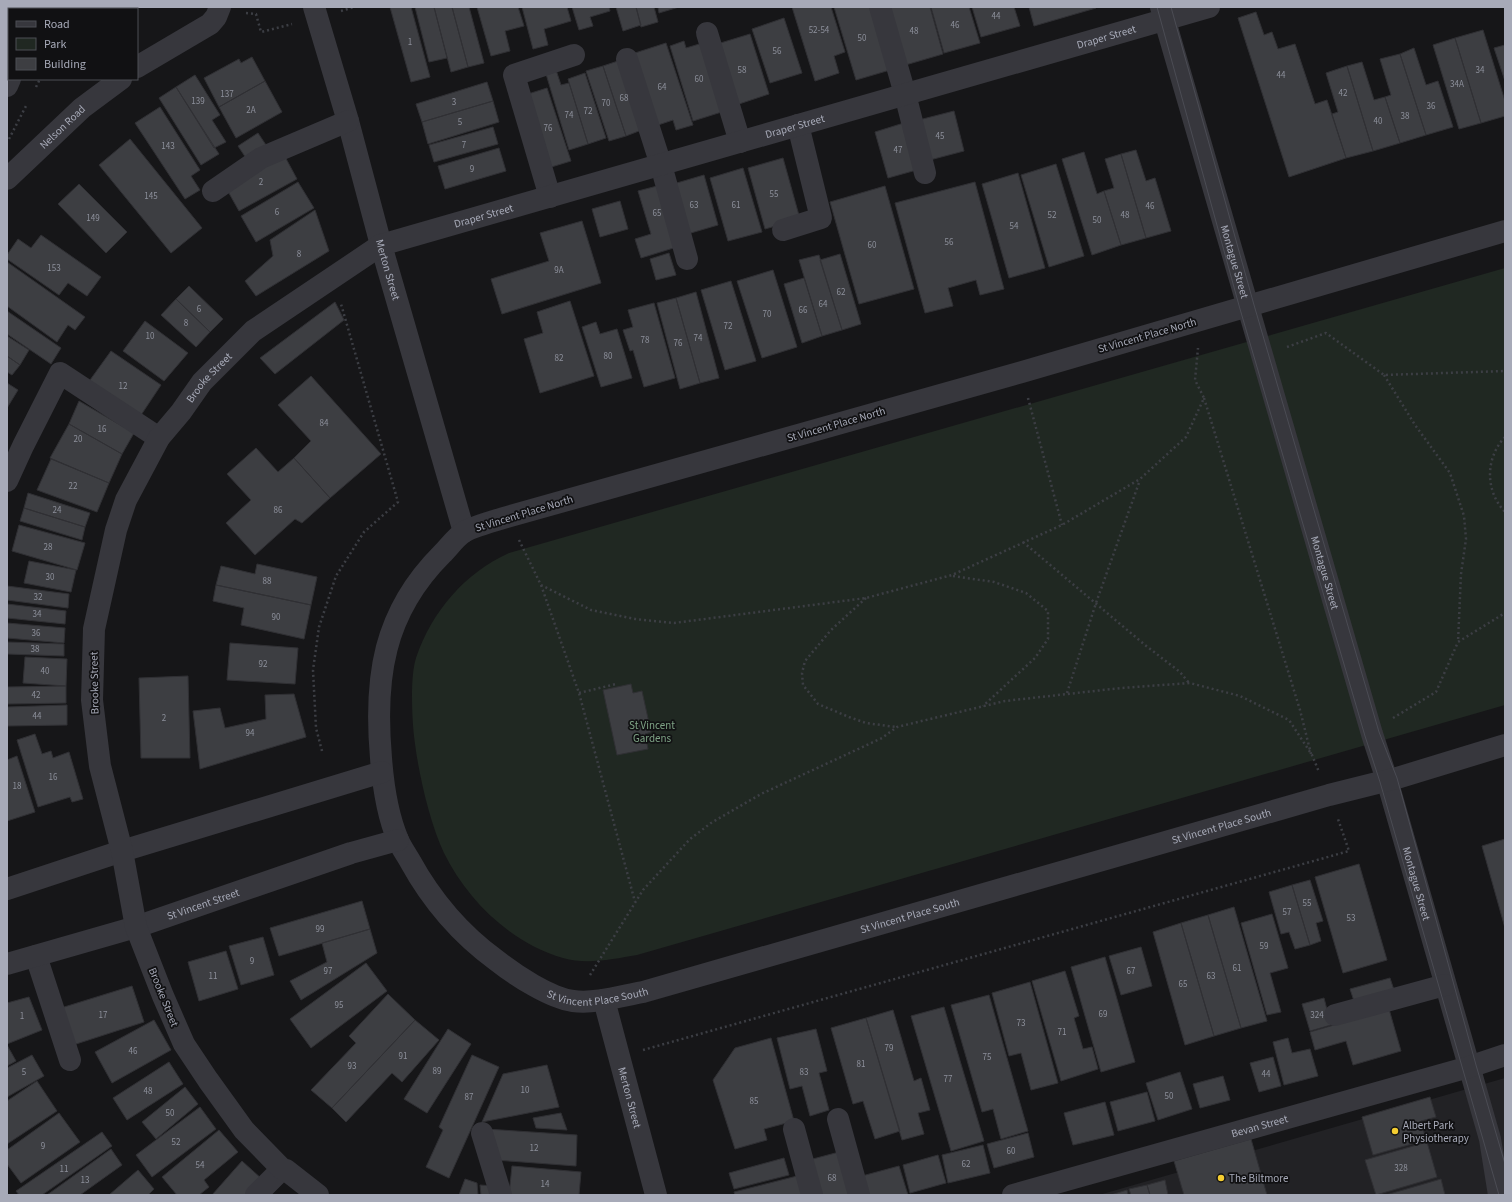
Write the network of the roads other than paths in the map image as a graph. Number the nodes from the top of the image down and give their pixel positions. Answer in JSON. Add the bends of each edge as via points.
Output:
{"nodes":[{"id":1,"x":880,"y":7,"type":"edge"},
{"id":2,"x":1209,"y":7,"type":"edge"},
{"id":3,"x":220,"y":8,"type":"edge"},
{"id":4,"x":316,"y":12,"type":"edge"},
{"id":5,"x":1163,"y":13,"type":"edge"},
{"id":6,"x":707,"y":33,"type":"dead end"},
{"id":7,"x":574,"y":55,"type":"dead end"},
{"id":8,"x":627,"y":59,"type":"dead end"},
{"id":9,"x":138,"y":66,"type":"edge"},
{"id":10,"x":120,"y":80,"type":"edge"},
{"id":11,"x":905,"y":94,"type":"junction"},
{"id":12,"x":348,"y":121,"type":"junction"},
{"id":13,"x":798,"y":125,"type":"junction"},
{"id":14,"x":740,"y":142,"type":"junction"},
{"id":15,"x":661,"y":165,"type":"junction"},
{"id":16,"x":925,"y":173,"type":"dead end"},
{"id":17,"x":7,"y":179,"type":"edge"},
{"id":18,"x":213,"y":190,"type":"dead end"},
{"id":19,"x":550,"y":197,"type":"junction"},
{"id":20,"x":783,"y":230,"type":"dead end"},
{"id":21,"x":1505,"y":231,"type":"edge"},
{"id":22,"x":381,"y":245,"type":"junction"},
{"id":23,"x":687,"y":259,"type":"dead end"},
{"id":24,"x":1247,"y":307,"type":"junction"},
{"id":25,"x":159,"y":438,"type":"junction"},
{"id":26,"x":7,"y":481,"type":"edge"},
{"id":27,"x":464,"y":532,"type":"junction"},
{"id":28,"x":1505,"y":745,"type":"edge"},
{"id":29,"x":382,"y":772,"type":"junction"},
{"id":30,"x":1387,"y":780,"type":"junction"},
{"id":31,"x":389,"y":814,"type":"joint"},
{"id":32,"x":398,"y":840,"type":"junction"},
{"id":33,"x":122,"y":851,"type":"junction"},
{"id":34,"x":7,"y":889,"type":"edge"},
{"id":35,"x":136,"y":927,"type":"junction"},
{"id":36,"x":36,"y":956,"type":"junction"},
{"id":37,"x":7,"y":964,"type":"edge"},
{"id":38,"x":1445,"y":985,"type":"junction"},
{"id":39,"x":604,"y":1000,"type":"junction"},
{"id":40,"x":1336,"y":1015,"type":"dead end"},
{"id":41,"x":1505,"y":1055,"type":"edge"},
{"id":42,"x":70,"y":1060,"type":"dead end"},
{"id":43,"x":1469,"y":1067,"type":"junction"},
{"id":44,"x":838,"y":1119,"type":"dead end"},
{"id":45,"x":794,"y":1129,"type":"dead end"},
{"id":46,"x":482,"y":1133,"type":"dead end"},
{"id":47,"x":1490,"y":1139,"type":"junction"},
{"id":48,"x":1505,"y":1165,"type":"edge"},
{"id":49,"x":282,"y":1169,"type":"junction"},
{"id":50,"x":256,"y":1195,"type":"edge"},
{"id":51,"x":318,"y":1195,"type":"edge"},
{"id":52,"x":501,"y":1195,"type":"edge"},
{"id":53,"x":656,"y":1195,"type":"edge"},
{"id":54,"x":812,"y":1195,"type":"edge"},
{"id":55,"x":859,"y":1195,"type":"edge"},
{"id":56,"x":1013,"y":1195,"type":"edge"},
{"id":57,"x":1499,"y":1195,"type":"edge"}],
"edges":[{"from":1,"to":11,"type":"street"},
{"from":2,"to":5,"type":"street","name":"Draper Street"},
{"from":3,"to":9,"type":"street","via":[[210,24]]},
{"from":4,"to":12,"type":"street","name":"Merton Street"},
{"from":5,"to":11,"type":"street","name":"Draper Street"},
{"from":5,"to":24,"type":"street","name":"Montague Street"},
{"from":6,"to":14,"type":"street"},
{"from":7,"to":19,"type":"street","via":[[514,75]]},
{"from":8,"to":15,"type":"street"},
{"from":10,"to":17,"type":"street","name":"Nelson Road","via":[[82,108]]},
{"from":11,"to":13,"type":"street","name":"Draper Street"},
{"from":11,"to":16,"type":"street"},
{"from":12,"to":18,"type":"street","via":[[261,158]]},
{"from":12,"to":22,"type":"street","name":"Merton Street"},
{"from":13,"to":14,"type":"street","name":"Draper Street"},
{"from":13,"to":20,"type":"street","via":[[821,218]]},
{"from":14,"to":15,"type":"street","name":"Draper Street"},
{"from":15,"to":19,"type":"street","name":"Draper Street"},
{"from":15,"to":23,"type":"street"},
{"from":19,"to":22,"type":"street","name":"Draper Street"},
{"from":21,"to":24,"type":"street","name":"St Vincent Place North"},
{"from":22,"to":25,"type":"street","name":"Brooke Street","via":[[253,331],[202,382]]},
{"from":22,"to":27,"type":"street","name":"Merton Street"},
{"from":24,"to":27,"type":"street","name":"St Vincent Place North","via":[[507,517]]},
{"from":24,"to":30,"type":"street","name":"Montague Street"},
{"from":25,"to":26,"type":"street","via":[[60,373]]},
{"from":25,"to":33,"type":"street","name":"Brooke Street","via":[[126,500],[118,522],[94,629],[92,700],[100,766]]},
{"from":27,"to":29,"type":"street","name":"St Vincent Place North","via":[[428,568],[404,602],[387,644],[379,687]]},
{"from":28,"to":30,"type":"street","name":"St Vincent Place South"},
{"from":29,"to":31,"type":"street","name":"St Vincent Place North"},
{"from":29,"to":33,"type":"street"},
{"from":30,"to":38,"type":"street","name":"Montague Street"},
{"from":30,"to":39,"type":"street","name":"St Vincent Place South","via":[[643,992]]},
{"from":31,"to":32,"type":"street","name":"St Vincent Place South"},
{"from":32,"to":35,"type":"street","name":"St Vincent Street","via":[[351,853]]},
{"from":32,"to":39,"type":"street","name":"St Vincent Place South","via":[[432,898],[475,944],[508,969],[560,997],[574,1001]]},
{"from":33,"to":34,"type":"street"},
{"from":33,"to":35,"type":"street","name":"Brooke Street"},
{"from":35,"to":36,"type":"street","name":"St Vincent Street"},
{"from":35,"to":49,"type":"street","name":"Brooke Street","via":[[184,1044],[244,1130]]},
{"from":36,"to":37,"type":"street","name":"St Vincent Street"},
{"from":36,"to":42,"type":"street"},
{"from":38,"to":40,"type":"street"},
{"from":38,"to":43,"type":"street","name":"Montague Street"},
{"from":39,"to":53,"type":"street","name":"Merton Street"},
{"from":41,"to":43,"type":"street","name":"Bevan Street"},
{"from":43,"to":47,"type":"street","name":"Montague Street"},
{"from":43,"to":56,"type":"street","name":"Bevan Street"},
{"from":44,"to":55,"type":"street"},
{"from":45,"to":54,"type":"street"},
{"from":46,"to":52,"type":"street"},
{"from":47,"to":48,"type":"street","name":"Montague Street"},
{"from":47,"to":57,"type":"street","name":"Montague Street"},
{"from":49,"to":50,"type":"street"},
{"from":49,"to":51,"type":"street","name":"Brooke Street"}]}
